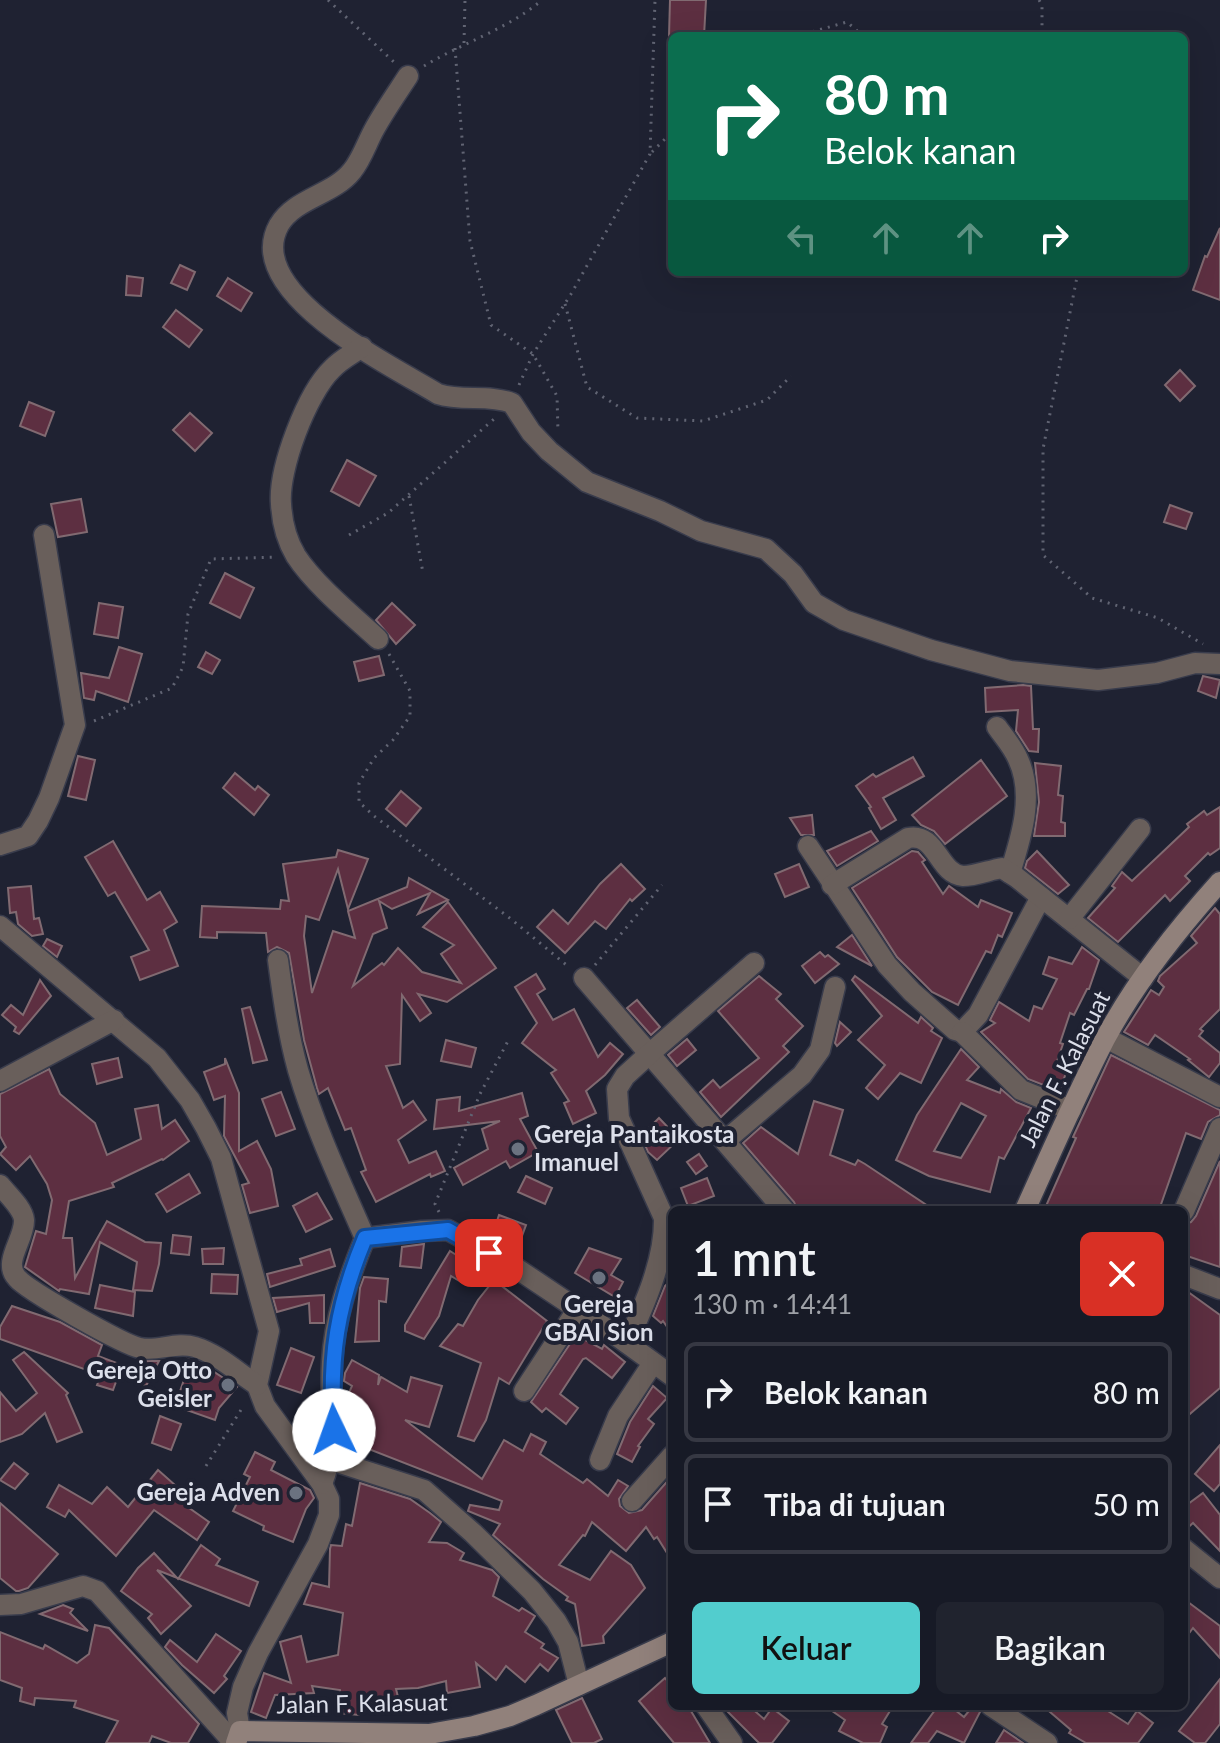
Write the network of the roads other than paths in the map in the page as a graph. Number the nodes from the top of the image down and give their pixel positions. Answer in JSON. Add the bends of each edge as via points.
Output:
{"nodes":[{"id":1,"x":408,"y":76,"type":"road end"},
{"id":2,"x":362,"y":347,"type":"junction"},
{"id":3,"x":44,"y":535,"type":"dead end"},
{"id":4,"x":378,"y":639,"type":"road end"},
{"id":5,"x":1220,"y":664,"type":"edge"},
{"id":6,"x":997,"y":727,"type":"dead end"},
{"id":7,"x":1140,"y":829,"type":"dead end"},
{"id":8,"x":0,"y":845,"type":"edge"},
{"id":9,"x":808,"y":846,"type":"dead end"},
{"id":10,"x":1010,"y":873,"type":"junction"},
{"id":11,"x":1220,"y":882,"type":"edge"},
{"id":12,"x":832,"y":885,"type":"junction"},
{"id":13,"x":1041,"y":897,"type":"junction"},
{"id":14,"x":1069,"y":919,"type":"junction"},
{"id":15,"x":0,"y":926,"type":"edge"},
{"id":16,"x":278,"y":960,"type":"dead end"},
{"id":17,"x":754,"y":963,"type":"dead end"},
{"id":18,"x":584,"y":978,"type":"road end"},
{"id":19,"x":1143,"y":978,"type":"junction"},
{"id":20,"x":835,"y":987,"type":"dead end"},
{"id":21,"x":114,"y":1020,"type":"junction"},
{"id":22,"x":962,"y":1032,"type":"junction"},
{"id":23,"x":1106,"y":1038,"type":"junction"},
{"id":24,"x":648,"y":1055,"type":"junction"},
{"id":25,"x":0,"y":1081,"type":"edge"},
{"id":26,"x":1220,"y":1097,"type":"edge"},
{"id":27,"x":1071,"y":1110,"type":"junction"},
{"id":28,"x":1220,"y":1128,"type":"edge"},
{"id":29,"x":725,"y":1141,"type":"junction"},
{"id":30,"x":0,"y":1185,"type":"edge"},
{"id":31,"x":781,"y":1206,"type":"edge"},
{"id":32,"x":1027,"y":1206,"type":"edge"},
{"id":33,"x":1186,"y":1206,"type":"edge"},
{"id":34,"x":365,"y":1238,"type":"junction"},
{"id":35,"x":1188,"y":1277,"type":"edge"},
{"id":36,"x":1220,"y":1289,"type":"edge"},
{"id":37,"x":577,"y":1310,"type":"junction"},
{"id":38,"x":627,"y":1343,"type":"junction"},
{"id":39,"x":653,"y":1363,"type":"junction"},
{"id":40,"x":668,"y":1373,"type":"edge"},
{"id":41,"x":257,"y":1385,"type":"junction"},
{"id":42,"x":524,"y":1391,"type":"dead end"},
{"id":43,"x":331,"y":1460,"type":"junction"},
{"id":44,"x":600,"y":1460,"type":"dead end"},
{"id":45,"x":668,"y":1460,"type":"edge"},
{"id":46,"x":322,"y":1484,"type":"junction"},
{"id":47,"x":632,"y":1501,"type":"dead end"},
{"id":48,"x":1188,"y":1552,"type":"edge"},
{"id":49,"x":1220,"y":1578,"type":"edge"},
{"id":50,"x":0,"y":1605,"type":"edge"},
{"id":51,"x":668,"y":1648,"type":"edge"},
{"id":52,"x":579,"y":1685,"type":"junction"},
{"id":53,"x":709,"y":1710,"type":"edge"},
{"id":54,"x":997,"y":1710,"type":"edge"},
{"id":55,"x":237,"y":1739,"type":"edge"},
{"id":56,"x":732,"y":1743,"type":"edge"},
{"id":57,"x":1047,"y":1743,"type":"edge"}],
"edges":[{"from":1,"to":2,"type":"street","via":[[353,171],[292,212],[279,224],[273,243],[273,259],[301,303]]},
{"from":2,"to":4,"type":"street","via":[[332,368],[315,390],[300,421],[280,501],[286,535],[297,557]]},
{"from":2,"to":5,"type":"street","via":[[438,394],[512,403],[531,432],[587,482],[701,531],[766,549],[814,603],[844,620],[1010,671],[1098,680],[1195,663]]},
{"from":3,"to":8,"type":"street","via":[[75,725],[38,821],[28,836]]},
{"from":6,"to":10,"type":"street","via":[[1019,761],[1025,782],[1026,808]]},
{"from":7,"to":14,"type":"street"},
{"from":9,"to":12,"type":"street"},
{"from":10,"to":12,"type":"street","via":[[1002,868],[961,876],[919,836]]},
{"from":10,"to":13,"type":"street"},
{"from":11,"to":19,"type":"street","name":"Jalan F. Kalasuat"},
{"from":12,"to":22,"type":"street","via":[[887,965]]},
{"from":13,"to":14,"type":"street"},
{"from":13,"to":22,"type":"street","via":[[978,1015]]},
{"from":14,"to":19,"type":"street"},
{"from":15,"to":21,"type":"street"},
{"from":16,"to":34,"type":"street","via":[[298,1070]]},
{"from":17,"to":24,"type":"street"},
{"from":18,"to":24,"type":"street"},
{"from":19,"to":23,"type":"street","name":"Jalan F. Kalasuat"},
{"from":20,"to":29,"type":"street","via":[[820,1050],[802,1075]]},
{"from":21,"to":25,"type":"street"},
{"from":21,"to":41,"type":"street","via":[[174,1077],[221,1158],[269,1331]]},
{"from":22,"to":27,"type":"street","via":[[1021,1090]]},
{"from":23,"to":26,"type":"street"},
{"from":23,"to":27,"type":"street","name":"Jalan F. Kalasuat"},
{"from":24,"to":29,"type":"street"},
{"from":24,"to":38,"type":"street","via":[[625,1076],[616,1104],[664,1218],[664,1230],[652,1281]]},
{"from":27,"to":32,"type":"street","name":"Jalan F. Kalasuat"},
{"from":28,"to":33,"type":"street"},
{"from":29,"to":31,"type":"street"},
{"from":30,"to":41,"type":"street","via":[[23,1215],[12,1264],[19,1281],[135,1347],[194,1347]]},
{"from":34,"to":37,"type":"street","via":[[448,1230]]},
{"from":34,"to":43,"type":"street","via":[[351,1270],[332,1360]]},
{"from":35,"to":36,"type":"street"},
{"from":37,"to":38,"type":"street"},
{"from":37,"to":42,"type":"street"},
{"from":38,"to":39,"type":"street"},
{"from":39,"to":40,"type":"street"},
{"from":39,"to":44,"type":"street","via":[[623,1406]]},
{"from":41,"to":46,"type":"street","via":[[265,1406]]},
{"from":43,"to":46,"type":"street"},
{"from":43,"to":52,"type":"street","via":[[424,1490],[473,1533],[556,1621],[568,1642]]},
{"from":45,"to":47,"type":"street"},
{"from":46,"to":55,"type":"street","via":[[329,1515],[243,1687]]},
{"from":48,"to":49,"type":"street"},
{"from":50,"to":55,"type":"street","via":[[91,1587]]},
{"from":51,"to":52,"type":"street","name":"Jalan F. Kalasuat"},
{"from":52,"to":55,"type":"street","name":"Jalan F. Kalasuat","via":[[510,1716],[429,1734]]},
{"from":53,"to":56,"type":"street"},
{"from":54,"to":57,"type":"street"}]}
